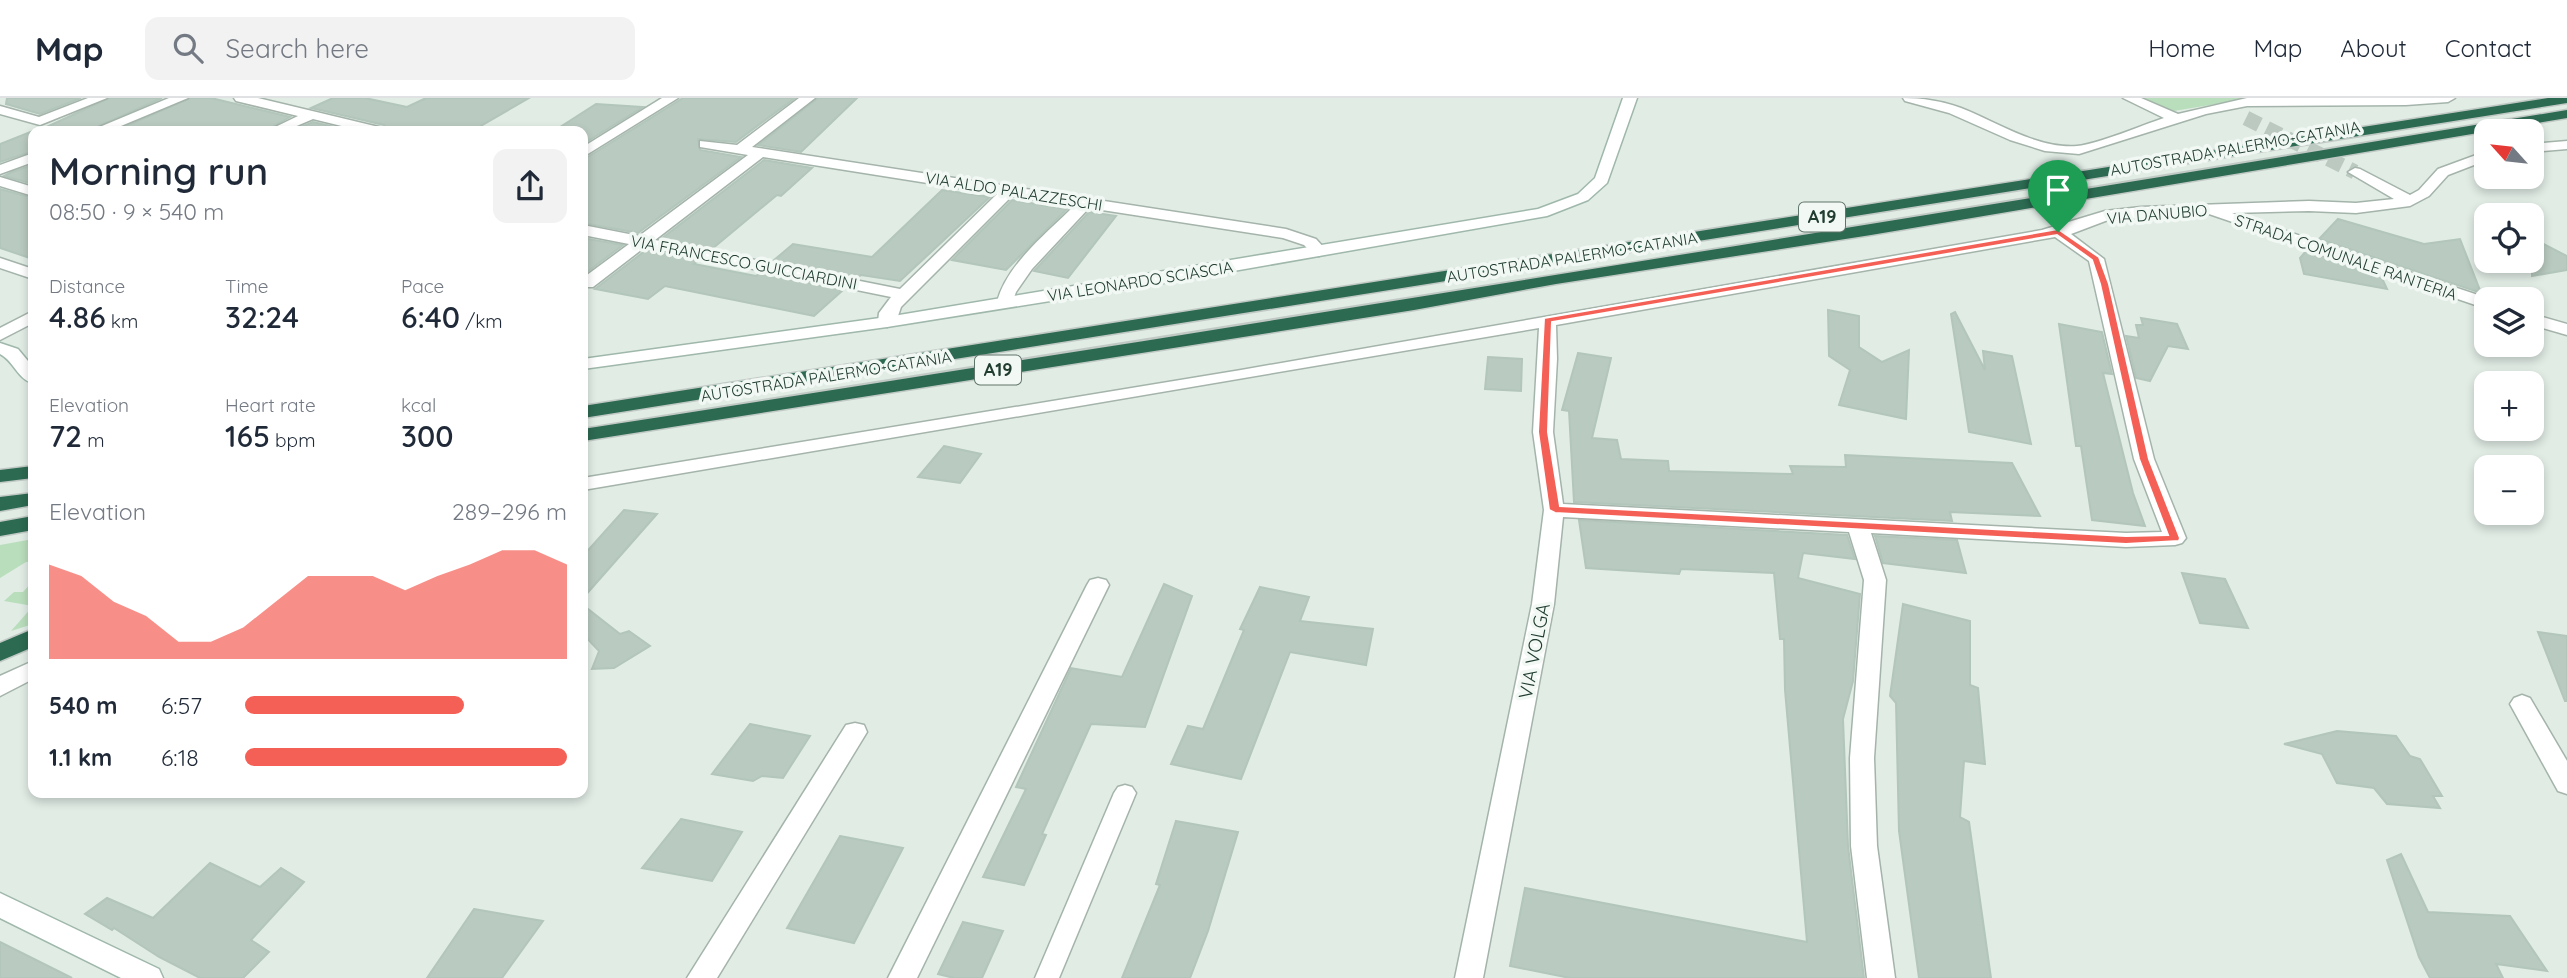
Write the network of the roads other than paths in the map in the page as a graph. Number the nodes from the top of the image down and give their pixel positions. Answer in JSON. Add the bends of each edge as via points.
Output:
{"nodes":[{"id":1,"x":100,"y":98,"type":"edge"},
{"id":2,"x":181,"y":98,"type":"edge"},
{"id":3,"x":241,"y":98,"type":"edge"},
{"id":4,"x":671,"y":98,"type":"edge"},
{"id":5,"x":808,"y":98,"type":"edge"},
{"id":6,"x":1630,"y":98,"type":"edge"},
{"id":7,"x":1910,"y":98,"type":"edge"},
{"id":8,"x":2130,"y":98,"type":"edge"},
{"id":9,"x":2448,"y":98,"type":"edge"},
{"id":10,"x":2567,"y":99,"type":"edge"},
{"id":11,"x":2223,"y":106,"type":"junction"},
{"id":12,"x":0,"y":110,"type":"edge"},
{"id":13,"x":2567,"y":114,"type":"edge"},
{"id":14,"x":309,"y":116,"type":"junction"},
{"id":15,"x":2246,"y":118,"type":"tunnel mouth"},
{"id":16,"x":2178,"y":119,"type":"junction"},
{"id":17,"x":110,"y":126,"type":"edge"},
{"id":18,"x":286,"y":126,"type":"edge"},
{"id":19,"x":355,"y":126,"type":"edge"},
{"id":20,"x":705,"y":144,"type":"dead end"},
{"id":21,"x":2567,"y":145,"type":"edge"},
{"id":22,"x":2544,"y":147,"type":"edge"},
{"id":23,"x":740,"y":149,"type":"junction"},
{"id":24,"x":588,"y":150,"type":"edge"},
{"id":25,"x":761,"y":152,"type":"junction"},
{"id":26,"x":28,"y":159,"type":"edge"},
{"id":27,"x":2474,"y":160,"type":"edge"},
{"id":28,"x":0,"y":170,"type":"edge"},
{"id":29,"x":2355,"y":172,"type":"tunnel mouth"},
{"id":30,"x":0,"y":181,"type":"edge"},
{"id":31,"x":28,"y":190,"type":"edge"},
{"id":32,"x":1009,"y":190,"type":"junction"},
{"id":33,"x":2410,"y":201,"type":"junction"},
{"id":34,"x":1086,"y":202,"type":"junction"},
{"id":35,"x":2204,"y":209,"type":"junction"},
{"id":36,"x":588,"y":231,"type":"edge"},
{"id":37,"x":2058,"y":232,"type":"junction"},
{"id":38,"x":642,"y":242,"type":"junction"},
{"id":39,"x":1319,"y":251,"type":"junction"},
{"id":40,"x":0,"y":263,"type":"edge"},
{"id":41,"x":28,"y":272,"type":"edge"},
{"id":42,"x":588,"y":282,"type":"edge"},
{"id":43,"x":905,"y":295,"type":"junction"},
{"id":44,"x":2474,"y":300,"type":"edge"},
{"id":45,"x":1005,"y":302,"type":"junction"},
{"id":46,"x":1335,"y":317,"type":"junction"},
{"id":47,"x":28,"y":319,"type":"edge"},
{"id":48,"x":1547,"y":320,"type":"junction"},
{"id":49,"x":887,"y":322,"type":"junction"},
{"id":50,"x":2544,"y":323,"type":"edge"},
{"id":51,"x":2567,"y":330,"type":"edge"},
{"id":52,"x":0,"y":335,"type":"edge"},
{"id":53,"x":1059,"y":337,"type":"junction"},
{"id":54,"x":0,"y":348,"type":"edge"},
{"id":55,"x":588,"y":363,"type":"edge"},
{"id":56,"x":28,"y":372,"type":"edge"},
{"id":57,"x":588,"y":396,"type":"edge"},
{"id":58,"x":588,"y":411,"type":"edge"},
{"id":59,"x":588,"y":434,"type":"edge"},
{"id":60,"x":588,"y":446,"type":"edge"},
{"id":61,"x":28,"y":473,"type":"edge"},
{"id":62,"x":0,"y":476,"type":"edge"},
{"id":63,"x":588,"y":483,"type":"edge"},
{"id":64,"x":28,"y":500,"type":"edge"},
{"id":65,"x":0,"y":504,"type":"edge"},
{"id":66,"x":1555,"y":510,"type":"junction"},
{"id":67,"x":28,"y":524,"type":"edge"},
{"id":68,"x":1858,"y":527,"type":"junction"},
{"id":69,"x":0,"y":529,"type":"edge"},
{"id":70,"x":1098,"y":585,"type":"dead end"},
{"id":71,"x":28,"y":639,"type":"edge"},
{"id":72,"x":0,"y":653,"type":"edge"},
{"id":73,"x":28,"y":672,"type":"edge"},
{"id":74,"x":0,"y":687,"type":"edge"},
{"id":75,"x":2522,"y":704,"type":"dead end"},
{"id":76,"x":855,"y":733,"type":"dead end"},
{"id":77,"x":2567,"y":784,"type":"edge"},
{"id":78,"x":1125,"y":793,"type":"dead end"},
{"id":79,"x":0,"y":905,"type":"edge"},
{"id":80,"x":149,"y":978,"type":"edge"},
{"id":81,"x":701,"y":978,"type":"edge"},
{"id":82,"x":902,"y":978,"type":"edge"},
{"id":83,"x":1047,"y":978,"type":"edge"},
{"id":84,"x":1469,"y":978,"type":"edge"},
{"id":85,"x":1881,"y":978,"type":"edge"}],
"edges":[{"from":1,"to":12,"type":"street","via":[[40,121]]},
{"from":2,"to":17,"type":"street"},
{"from":3,"to":14,"type":"street"},
{"from":4,"to":24,"type":"street"},
{"from":5,"to":23,"type":"street"},
{"from":6,"to":39,"type":"street","name":"VIA LEONARDO SCIASCIA","via":[[1602,180],[1583,197],[1542,213]]},
{"from":7,"to":16,"type":"street","via":[[2050,148],[2079,150]]},
{"from":8,"to":16,"type":"street"},
{"from":9,"to":11,"type":"street","via":[[2292,100]]},
{"from":10,"to":53,"type":"highway","name":"AUTOSTRADA PALERMO-CATANIA","number":"A19"},
{"from":11,"to":15,"type":"street"},
{"from":11,"to":16,"type":"street"},
{"from":13,"to":46,"type":"highway","name":"AUTOSTRADA PALERMO-CATANIA","number":"A19"},
{"from":14,"to":18,"type":"street"},
{"from":14,"to":19,"type":"street"},
{"from":20,"to":23,"type":"street","name":"VIA ALDO PALAZZESCHI"},
{"from":21,"to":22,"type":"street"},
{"from":23,"to":25,"type":"street","name":"VIA ALDO PALAZZESCHI"},
{"from":25,"to":32,"type":"street","name":"VIA ALDO PALAZZESCHI"},
{"from":25,"to":38,"type":"street"},
{"from":26,"to":28,"type":"street"},
{"from":27,"to":33,"type":"street","via":[[2443,172]]},
{"from":29,"to":33,"type":"street"},
{"from":30,"to":31,"type":"street"},
{"from":32,"to":34,"type":"street","name":"VIA ALDO PALAZZESCHI"},
{"from":32,"to":43,"type":"street"},
{"from":33,"to":35,"type":"street","name":"VIA DANUBIO","via":[[2356,208]]},
{"from":34,"to":39,"type":"street","name":"VIA ALDO PALAZZESCHI","via":[[1286,234],[1310,242]]},
{"from":34,"to":45,"type":"street","via":[[1016,278]]},
{"from":35,"to":37,"type":"street","name":"VIA DANUBIO","via":[[2105,216]]},
{"from":35,"to":44,"type":"street","name":"STRADA COMUNALE RANTERIA"},
{"from":36,"to":38,"type":"street","name":"VIA FRANCESCO GUICCIARDINI"},
{"from":37,"to":48,"type":"street","name":"VIA DANUBIO"},
{"from":37,"to":68,"type":"street","via":[[2096,258],[2144,459],[2175,538],[2126,540]]},
{"from":38,"to":42,"type":"street"},
{"from":38,"to":43,"type":"street","name":"VIA FRANCESCO GUICCIARDINI"},
{"from":39,"to":45,"type":"street","name":"VIA LEONARDO SCIASCIA"},
{"from":40,"to":41,"type":"street"},
{"from":43,"to":49,"type":"street","via":[[888,313]]},
{"from":45,"to":49,"type":"street","name":"VIA LEONARDO SCIASCIA"},
{"from":46,"to":59,"type":"highway","name":"AUTOSTRADA PALERMO-CATANIA","number":"A19"},
{"from":46,"to":60,"type":"highway","via":[[1158,352]]},
{"from":47,"to":52,"type":"street"},
{"from":48,"to":63,"type":"street","name":"VIA DANUBIO"},
{"from":48,"to":66,"type":"street","name":"VIA VOLGA","via":[[1543,432]]},
{"from":49,"to":55,"type":"street","name":"VIA LEONARDO SCIASCIA"},
{"from":50,"to":51,"type":"street"},
{"from":53,"to":57,"type":"highway","via":[[938,345]]},
{"from":53,"to":58,"type":"highway","name":"AUTOSTRADA PALERMO-CATANIA","number":"A19"},
{"from":54,"to":56,"type":"street","via":[[12,353]]},
{"from":61,"to":62,"type":"highway"},
{"from":64,"to":65,"type":"highway"},
{"from":66,"to":68,"type":"street"},
{"from":66,"to":84,"type":"street","name":"VIA VOLGA","via":[[1543,604]]},
{"from":67,"to":69,"type":"highway"},
{"from":68,"to":85,"type":"street","via":[[1875,580],[1862,758],[1864,846]]},
{"from":70,"to":82,"type":"street"},
{"from":71,"to":72,"type":"highway"},
{"from":73,"to":74,"type":"street"},
{"from":75,"to":77,"type":"street"},
{"from":76,"to":81,"type":"street"},
{"from":78,"to":83,"type":"lane"},
{"from":79,"to":80,"type":"street"}]}
